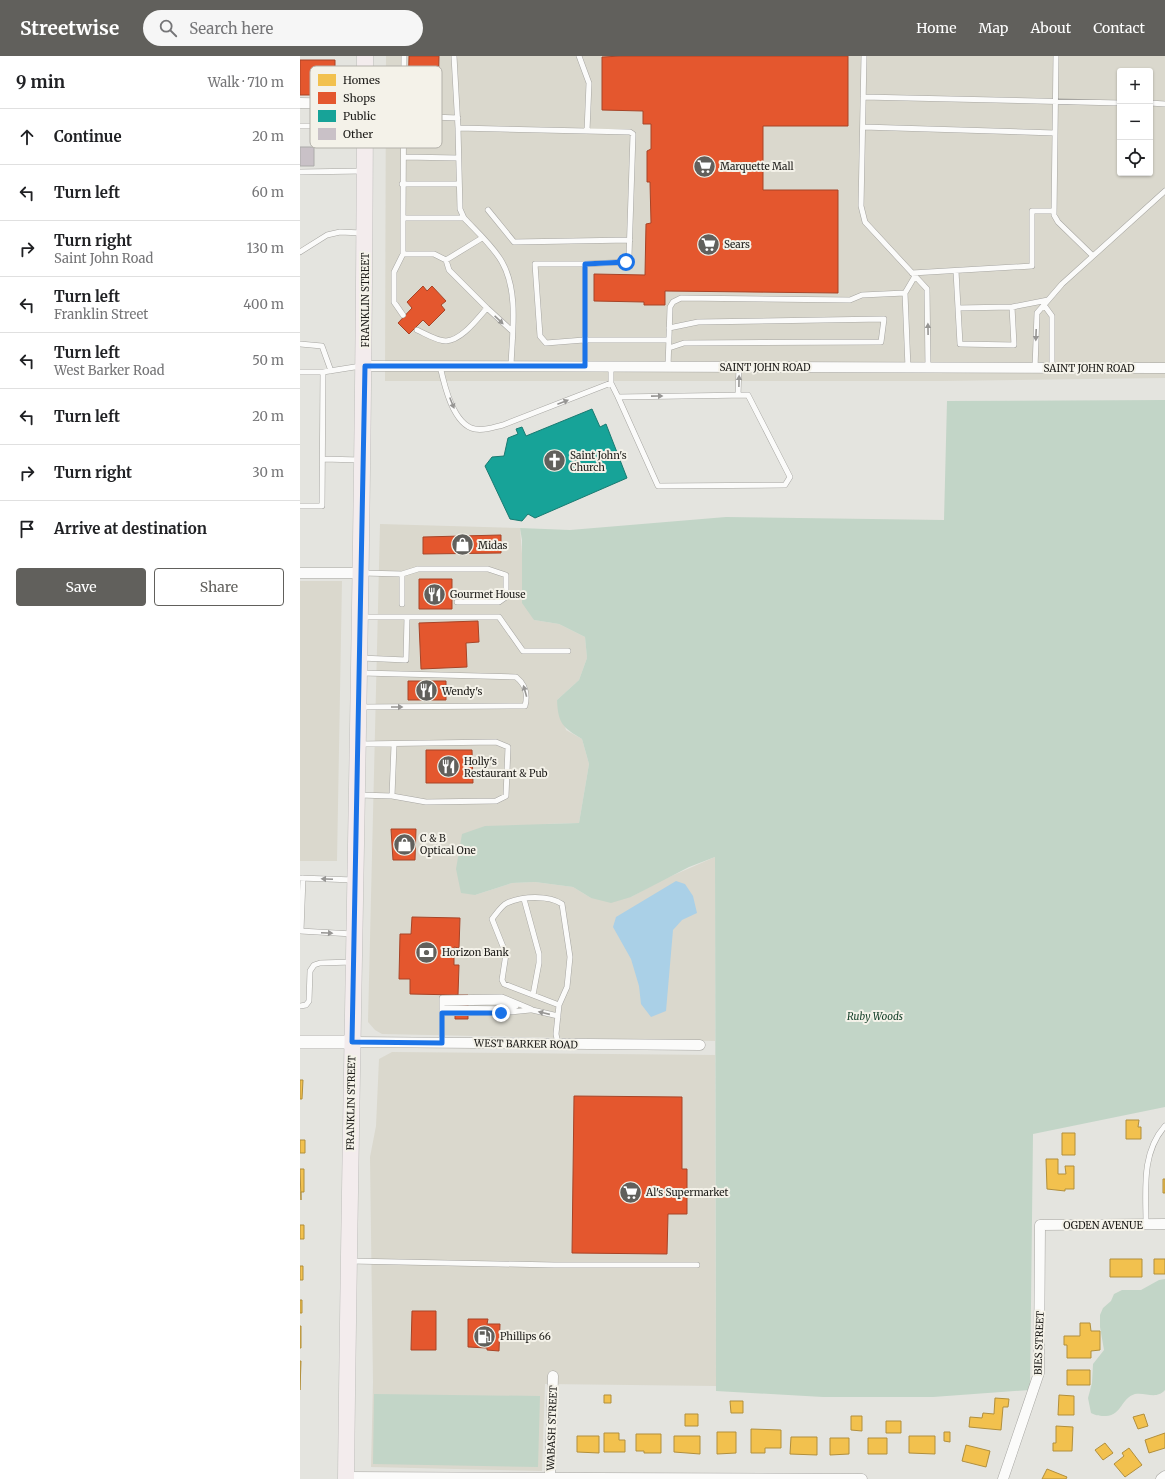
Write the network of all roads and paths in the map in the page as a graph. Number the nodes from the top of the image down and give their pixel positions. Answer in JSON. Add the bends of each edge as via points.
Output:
{"nodes":[{"id":1,"x":454,"y":56,"type":"edge"},
{"id":2,"x":579,"y":56,"type":"edge"},
{"id":3,"x":864,"y":56,"type":"edge"},
{"id":4,"x":1056,"y":56,"type":"edge"},
{"id":5,"x":864,"y":98,"type":"junction"},
{"id":6,"x":1055,"y":101,"type":"junction"},
{"id":7,"x":300,"y":102,"type":"edge"},
{"id":8,"x":310,"y":102,"type":"edge"},
{"id":9,"x":1117,"y":103,"type":"edge"},
{"id":10,"x":1153,"y":103,"type":"edge"},
{"id":11,"x":1165,"y":104,"type":"edge"},
{"id":12,"x":442,"y":117,"type":"edge"},
{"id":13,"x":458,"y":118,"type":"junction"},
{"id":14,"x":863,"y":127,"type":"junction"},
{"id":15,"x":458,"y":128,"type":"junction"},
{"id":16,"x":588,"y":131,"type":"junction"},
{"id":17,"x":1055,"y":133,"type":"junction"},
{"id":18,"x":365,"y":148,"type":"edge"},
{"id":19,"x":404,"y":148,"type":"edge"},
{"id":20,"x":404,"y":157,"type":"junction"},
{"id":21,"x":458,"y":158,"type":"junction"},
{"id":22,"x":300,"y":172,"type":"edge"},
{"id":23,"x":365,"y":172,"type":"junction"},
{"id":24,"x":402,"y":184,"type":"junction"},
{"id":25,"x":459,"y":184,"type":"junction"},
{"id":26,"x":1165,"y":191,"type":"edge"},
{"id":27,"x":488,"y":210,"type":"dead end"},
{"id":28,"x":1054,"y":211,"type":"junction"},
{"id":29,"x":403,"y":218,"type":"junction"},
{"id":30,"x":464,"y":218,"type":"junction"},
{"id":31,"x":365,"y":233,"type":"junction"},
{"id":32,"x":482,"y":238,"type":"junction"},
{"id":33,"x":630,"y":240,"type":"junction"},
{"id":34,"x":300,"y":252,"type":"edge"},
{"id":35,"x":403,"y":254,"type":"junction"},
{"id":36,"x":1093,"y":256,"type":"junction"},
{"id":37,"x":446,"y":260,"type":"junction"},
{"id":38,"x":585,"y":264,"type":"junction"},
{"id":39,"x":956,"y":271,"type":"junction"},
{"id":40,"x":913,"y":275,"type":"junction"},
{"id":41,"x":905,"y":293,"type":"junction"},
{"id":42,"x":1048,"y":300,"type":"junction"},
{"id":43,"x":1044,"y":305,"type":"junction"},
{"id":44,"x":1012,"y":307,"type":"junction"},
{"id":45,"x":487,"y":308,"type":"junction"},
{"id":46,"x":958,"y":308,"type":"junction"},
{"id":47,"x":403,"y":315,"type":"dead end"},
{"id":48,"x":669,"y":328,"type":"junction"},
{"id":49,"x":417,"y":330,"type":"dead end"},
{"id":50,"x":512,"y":331,"type":"junction"},
{"id":51,"x":584,"y":340,"type":"junction"},
{"id":52,"x":669,"y":340,"type":"junction"},
{"id":53,"x":300,"y":344,"type":"edge"},
{"id":54,"x":669,"y":348,"type":"junction"},
{"id":55,"x":365,"y":366,"type":"junction"},
{"id":56,"x":440,"y":366,"type":"junction"},
{"id":57,"x":511,"y":366,"type":"junction"},
{"id":58,"x":585,"y":366,"type":"junction"},
{"id":59,"x":611,"y":367,"type":"junction"},
{"id":60,"x":668,"y":367,"type":"junction"},
{"id":61,"x":739,"y":367,"type":"junction"},
{"id":62,"x":908,"y":368,"type":"junction"},
{"id":63,"x":928,"y":368,"type":"junction"},
{"id":64,"x":1035,"y":368,"type":"junction"},
{"id":65,"x":1052,"y":368,"type":"junction"},
{"id":66,"x":1165,"y":368,"type":"edge"},
{"id":67,"x":331,"y":371,"type":"junction"},
{"id":68,"x":300,"y":372,"type":"edge"},
{"id":69,"x":323,"y":372,"type":"junction"},
{"id":70,"x":611,"y":383,"type":"junction"},
{"id":71,"x":738,"y":395,"type":"junction"},
{"id":72,"x":618,"y":397,"type":"junction"},
{"id":73,"x":323,"y":459,"type":"junction"},
{"id":74,"x":363,"y":460,"type":"junction"},
{"id":75,"x":300,"y":506,"type":"edge"},
{"id":76,"x":300,"y":573,"type":"edge"},
{"id":77,"x":360,"y":573,"type":"junction"},
{"id":78,"x":402,"y":574,"type":"junction"},
{"id":79,"x":457,"y":602,"type":"dead end"},
{"id":80,"x":402,"y":604,"type":"dead end"},
{"id":81,"x":360,"y":617,"type":"junction"},
{"id":82,"x":407,"y":617,"type":"junction"},
{"id":83,"x":568,"y":651,"type":"dead end"},
{"id":84,"x":359,"y":666,"type":"junction"},
{"id":85,"x":358,"y":707,"type":"junction"},
{"id":86,"x":357,"y":744,"type":"junction"},
{"id":87,"x":394,"y":745,"type":"junction"},
{"id":88,"x":356,"y":795,"type":"junction"},
{"id":89,"x":392,"y":796,"type":"junction"},
{"id":90,"x":301,"y":878,"type":"edge"},
{"id":91,"x":355,"y":880,"type":"junction"},
{"id":92,"x":524,"y":899,"type":"junction"},
{"id":93,"x":300,"y":931,"type":"edge"},
{"id":94,"x":354,"y":934,"type":"junction"},
{"id":95,"x":353,"y":962,"type":"junction"},
{"id":96,"x":533,"y":996,"type":"junction"},
{"id":97,"x":559,"y":1005,"type":"junction"},
{"id":98,"x":300,"y":1006,"type":"edge"},
{"id":99,"x":442,"y":1008,"type":"junction"},
{"id":100,"x":531,"y":1009,"type":"junction"},
{"id":101,"x":558,"y":1016,"type":"junction"},
{"id":102,"x":300,"y":1042,"type":"edge"},
{"id":103,"x":352,"y":1042,"type":"junction"},
{"id":104,"x":442,"y":1043,"type":"junction"},
{"id":105,"x":558,"y":1044,"type":"junction"},
{"id":106,"x":700,"y":1045,"type":"dead end"},
{"id":107,"x":1165,"y":1126,"type":"edge"},
{"id":108,"x":1146,"y":1224,"type":"junction"},
{"id":109,"x":1165,"y":1224,"type":"edge"},
{"id":110,"x":1040,"y":1225,"type":"joint"},
{"id":111,"x":349,"y":1261,"type":"junction"},
{"id":112,"x":697,"y":1265,"type":"dead end"},
{"id":113,"x":553,"y":1376,"type":"dead end"},
{"id":114,"x":1165,"y":1476,"type":"edge"},
{"id":115,"x":346,"y":1478,"type":"edge"},
{"id":116,"x":550,"y":1479,"type":"edge"},
{"id":117,"x":862,"y":1479,"type":"edge"},
{"id":118,"x":1003,"y":1479,"type":"edge"},
{"id":119,"x":1161,"y":1479,"type":"edge"}],
"edges":[{"from":1,"to":13,"type":"lane"},
{"from":2,"to":16,"type":"lane","via":[[589,86]]},
{"from":3,"to":5,"type":"lane"},
{"from":4,"to":6,"type":"lane"},
{"from":5,"to":6,"type":"lane"},
{"from":5,"to":14,"type":"lane"},
{"from":6,"to":9,"type":"lane"},
{"from":6,"to":17,"type":"lane"},
{"from":7,"to":8,"type":"street"},
{"from":10,"to":11,"type":"lane"},
{"from":12,"to":13,"type":"lane"},
{"from":13,"to":15,"type":"lane"},
{"from":14,"to":17,"type":"lane"},
{"from":14,"to":40,"type":"lane","via":[[861,206],[865,222]]},
{"from":15,"to":16,"type":"lane"},
{"from":15,"to":21,"type":"lane"},
{"from":16,"to":33,"type":"lane","via":[[633,134]]},
{"from":17,"to":28,"type":"lane"},
{"from":18,"to":23,"type":"main road","name":"FRANKLIN STREET"},
{"from":19,"to":20,"type":"lane"},
{"from":20,"to":21,"type":"lane"},
{"from":20,"to":24,"type":"lane"},
{"from":21,"to":25,"type":"lane"},
{"from":22,"to":23,"type":"lane"},
{"from":23,"to":31,"type":"main road","name":"FRANKLIN STREET"},
{"from":24,"to":25,"type":"lane"},
{"from":24,"to":29,"type":"lane"},
{"from":25,"to":30,"type":"lane","via":[[460,209]]},
{"from":26,"to":36,"type":"lane"},
{"from":27,"to":33,"type":"lane","via":[[514,242]]},
{"from":28,"to":36,"type":"lane","via":[[1058,222]]},
{"from":28,"to":39,"type":"lane","via":[[1032,212],[1032,266]]},
{"from":29,"to":30,"type":"lane"},
{"from":29,"to":35,"type":"lane"},
{"from":30,"to":32,"type":"lane"},
{"from":31,"to":34,"type":"lane","via":[[340,232],[327,235]]},
{"from":31,"to":55,"type":"main road","name":"FRANKLIN STREET"},
{"from":32,"to":37,"type":"lane"},
{"from":32,"to":50,"type":"lane","via":[[508,272],[512,301]]},
{"from":33,"to":38,"type":"lane","via":[[630,256],[626,262]]},
{"from":35,"to":37,"type":"lane","via":[[434,254]]},
{"from":35,"to":47,"type":"lane","via":[[394,272],[394,302]]},
{"from":36,"to":42,"type":"lane"},
{"from":37,"to":45,"type":"lane","via":[[449,270]]},
{"from":38,"to":51,"type":"lane"},
{"from":38,"to":51,"type":"lane","via":[[535,264],[540,336],[546,343]]},
{"from":39,"to":40,"type":"lane"},
{"from":39,"to":46,"type":"lane"},
{"from":40,"to":41,"type":"lane"},
{"from":63,"to":40,"type":"lane","one_way":true,"via":[[927,289]]},
{"from":41,"to":48,"type":"lane","via":[[862,295],[850,300],[681,298],[670,307]]},
{"from":41,"to":62,"type":"lane"},
{"from":42,"to":43,"type":"lane"},
{"from":42,"to":44,"type":"lane"},
{"from":43,"to":64,"type":"lane","one_way":true,"via":[[1037,313]]},
{"from":43,"to":65,"type":"lane","via":[[1052,316]]},
{"from":44,"to":46,"type":"lane"},
{"from":44,"to":46,"type":"lane","via":[[1014,344],[960,344]]},
{"from":45,"to":49,"type":"lane","via":[[458,337],[451,340],[439,339]]},
{"from":45,"to":50,"type":"lane","one_way":true},
{"from":48,"to":52,"type":"lane"},
{"from":48,"to":54,"type":"lane","via":[[698,322],[884,319],[882,342],[684,343]]},
{"from":50,"to":57,"type":"lane"},
{"from":51,"to":52,"type":"lane"},
{"from":51,"to":58,"type":"lane"},
{"from":52,"to":54,"type":"lane"},
{"from":53,"to":67,"type":"lane","via":[[322,346]]},
{"from":54,"to":60,"type":"lane"},
{"from":55,"to":56,"type":"street","name":"SAINT JOHN ROAD"},
{"from":55,"to":67,"type":"lane"},
{"from":55,"to":74,"type":"main road","name":"FRANKLIN STREET"},
{"from":56,"to":57,"type":"street","name":"SAINT JOHN ROAD"},
{"from":56,"to":70,"type":"lane","one_way":true,"via":[[457,416],[465,426],[475,429],[487,430],[503,425]]},
{"from":57,"to":58,"type":"street","name":"SAINT JOHN ROAD"},
{"from":58,"to":59,"type":"street","name":"SAINT JOHN ROAD"},
{"from":59,"to":60,"type":"street","name":"SAINT JOHN ROAD"},
{"from":59,"to":70,"type":"lane"},
{"from":60,"to":61,"type":"street","name":"SAINT JOHN ROAD"},
{"from":61,"to":62,"type":"street","name":"SAINT JOHN ROAD"},
{"from":71,"to":61,"type":"lane","one_way":true},
{"from":62,"to":63,"type":"street","name":"SAINT JOHN ROAD"},
{"from":63,"to":64,"type":"street","name":"SAINT JOHN ROAD"},
{"from":64,"to":65,"type":"street","name":"SAINT JOHN ROAD"},
{"from":65,"to":66,"type":"street","name":"SAINT JOHN ROAD"},
{"from":67,"to":69,"type":"lane"},
{"from":68,"to":69,"type":"lane"},
{"from":69,"to":73,"type":"lane"},
{"from":70,"to":72,"type":"lane"},
{"from":72,"to":71,"type":"lane","one_way":true},
{"from":71,"to":72,"type":"lane","via":[[748,395],[790,477],[785,485],[658,486]]},
{"from":73,"to":74,"type":"lane"},
{"from":73,"to":75,"type":"lane","via":[[322,506]]},
{"from":74,"to":77,"type":"main road","name":"FRANKLIN STREET"},
{"from":76,"to":77,"type":"street"},
{"from":77,"to":78,"type":"lane"},
{"from":77,"to":81,"type":"main road","name":"FRANKLIN STREET"},
{"from":78,"to":79,"type":"lane","via":[[418,569],[488,569],[506,575],[506,597],[499,602]]},
{"from":78,"to":80,"type":"lane"},
{"from":81,"to":82,"type":"lane"},
{"from":81,"to":84,"type":"main road","name":"FRANKLIN STREET"},
{"from":82,"to":83,"type":"lane","via":[[499,617],[522,651]]},
{"from":82,"to":84,"type":"lane","via":[[406,660]]},
{"from":84,"to":85,"type":"main road","name":"FRANKLIN STREET"},
{"from":85,"to":84,"type":"lane","one_way":true,"via":[[525,706],[527,698],[523,683],[516,677]]},
{"from":85,"to":86,"type":"main road","name":"FRANKLIN STREET"},
{"from":86,"to":87,"type":"lane"},
{"from":86,"to":88,"type":"main road","name":"FRANKLIN STREET"},
{"from":87,"to":89,"type":"lane"},
{"from":87,"to":89,"type":"lane","via":[[427,742],[496,742],[508,748],[506,796],[496,801],[426,802]]},
{"from":88,"to":89,"type":"lane"},
{"from":88,"to":91,"type":"main road","name":"FRANKLIN STREET"},
{"from":91,"to":90,"type":"lane","one_way":true},
{"from":90,"to":93,"type":"lane"},
{"from":91,"to":94,"type":"main road","name":"FRANKLIN STREET"},
{"from":92,"to":96,"type":"lane","via":[[539,954]]},
{"from":92,"to":96,"type":"lane","via":[[506,903],[492,919],[506,954],[502,980],[504,984]]},
{"from":92,"to":97,"type":"lane","via":[[555,899],[562,904],[570,957],[567,987]]},
{"from":93,"to":94,"type":"lane","one_way":true},
{"from":94,"to":95,"type":"main road","name":"FRANKLIN STREET"},
{"from":95,"to":98,"type":"lane","via":[[314,965],[310,971],[309,1001],[306,1005]]},
{"from":95,"to":103,"type":"main road","name":"FRANKLIN STREET"},
{"from":96,"to":97,"type":"lane"},
{"from":97,"to":101,"type":"lane"},
{"from":99,"to":100,"type":"lane"},
{"from":99,"to":100,"type":"lane","via":[[442,998],[502,997]]},
{"from":99,"to":104,"type":"lane"},
{"from":101,"to":100,"type":"lane","one_way":true},
{"from":101,"to":105,"type":"lane"},
{"from":102,"to":103,"type":"street"},
{"from":103,"to":104,"type":"street","name":"WEST BARKER ROAD"},
{"from":103,"to":111,"type":"main road","name":"FRANKLIN STREET"},
{"from":104,"to":105,"type":"street","name":"WEST BARKER ROAD"},
{"from":105,"to":106,"type":"street","name":"WEST BARKER ROAD"},
{"from":107,"to":108,"type":"lane","via":[[1149,1154]]},
{"from":108,"to":109,"type":"street","name":"OGDEN AVENUE"},
{"from":108,"to":110,"type":"street","name":"OGDEN AVENUE"},
{"from":110,"to":118,"type":"street","name":"BIES STREET","via":[[1040,1373]]},
{"from":111,"to":112,"type":"lane"},
{"from":111,"to":115,"type":"main road","name":"FRANKLIN STREET"},
{"from":113,"to":116,"type":"street","name":"WABASH STREET"},
{"from":114,"to":119,"type":"street"},
{"from":115,"to":116,"type":"street"},
{"from":116,"to":117,"type":"street"}]}
